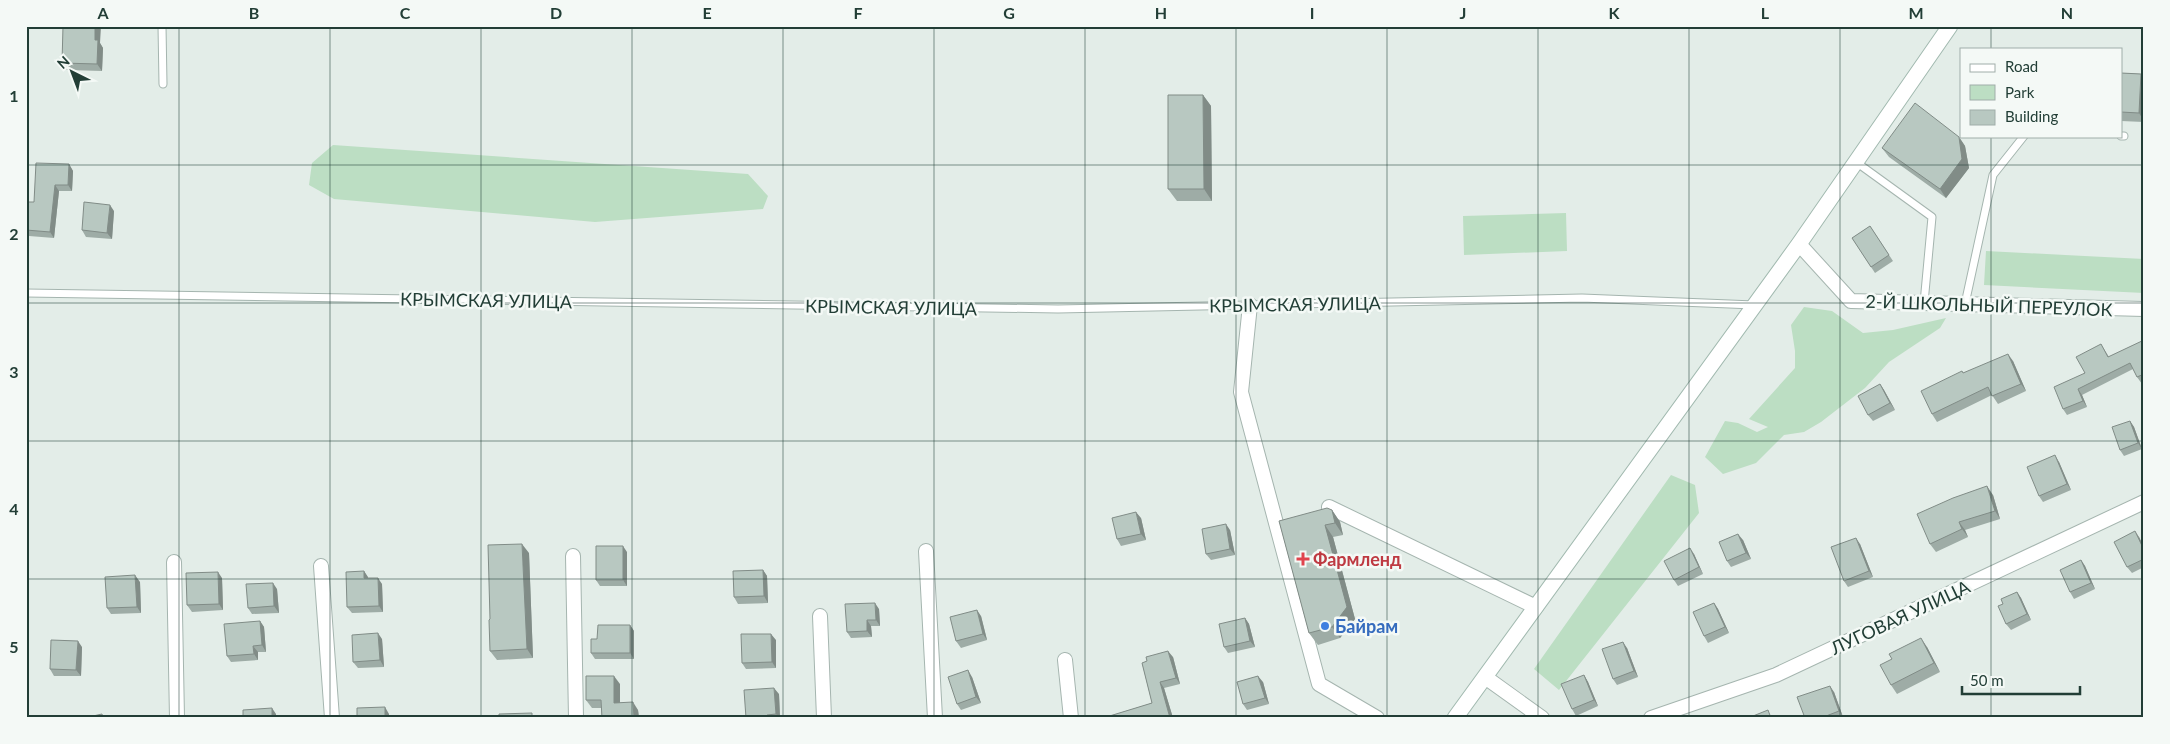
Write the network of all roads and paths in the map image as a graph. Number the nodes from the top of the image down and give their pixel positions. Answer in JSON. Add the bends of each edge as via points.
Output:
{"nodes":[{"id":1,"x":162,"y":26,"type":"edge"},
{"id":2,"x":1950,"y":26,"type":"edge"},
{"id":3,"x":163,"y":84,"type":"dead end"},
{"id":4,"x":2022,"y":138,"type":"edge"},
{"id":5,"x":1856,"y":162,"type":"junction"},
{"id":6,"x":1799,"y":244,"type":"junction"},
{"id":7,"x":26,"y":293,"type":"edge"},
{"id":8,"x":1924,"y":303,"type":"junction"},
{"id":9,"x":1966,"y":304,"type":"junction"},
{"id":10,"x":1250,"y":305,"type":"junction"},
{"id":11,"x":1755,"y":305,"type":"junction"},
{"id":12,"x":2144,"y":309,"type":"edge"},
{"id":13,"x":2144,"y":502,"type":"edge"},
{"id":14,"x":1329,"y":507,"type":"edge"},
{"id":15,"x":926,"y":550,"type":"dead end"},
{"id":16,"x":573,"y":556,"type":"dead end"},
{"id":17,"x":174,"y":562,"type":"dead end"},
{"id":18,"x":321,"y":566,"type":"dead end"},
{"id":19,"x":1536,"y":607,"type":"junction"},
{"id":20,"x":820,"y":616,"type":"dead end"},
{"id":21,"x":1065,"y":660,"type":"dead end"},
{"id":22,"x":1485,"y":677,"type":"junction"},
{"id":23,"x":178,"y":718,"type":"edge"},
{"id":24,"x":332,"y":718,"type":"edge"},
{"id":25,"x":576,"y":718,"type":"edge"},
{"id":26,"x":824,"y":718,"type":"edge"},
{"id":27,"x":935,"y":718,"type":"edge"},
{"id":28,"x":1071,"y":718,"type":"edge"},
{"id":29,"x":1377,"y":718,"type":"edge"},
{"id":30,"x":1455,"y":718,"type":"edge"},
{"id":31,"x":1542,"y":718,"type":"edge"},
{"id":32,"x":1651,"y":718,"type":"edge"}],
"edges":[{"from":1,"to":3,"type":"lane"},
{"from":2,"to":5,"type":"main road"},
{"from":4,"to":9,"type":"lane","via":[[1993,176]]},
{"from":5,"to":6,"type":"main road"},
{"from":5,"to":8,"type":"lane","via":[[1932,217]]},
{"from":6,"to":8,"type":"street","name":"2-Й ШКОЛЬНЫЙ ПЕРЕУЛОК","via":[[1851,301]]},
{"from":6,"to":11,"type":"main road"},
{"from":7,"to":10,"type":"lane","name":"КРЫМСКАЯ УЛИЦА","via":[[1058,309]]},
{"from":8,"to":9,"type":"street","name":"2-Й ШКОЛЬНЫЙ ПЕРЕУЛОК"},
{"from":9,"to":12,"type":"street","name":"2-Й ШКОЛЬНЫЙ ПЕРЕУЛОК"},
{"from":10,"to":11,"type":"lane","name":"КРЫМСКАЯ УЛИЦА","via":[[1582,298]]},
{"from":10,"to":29,"type":"street","via":[[1242,392],[1319,684]]},
{"from":11,"to":19,"type":"main road"},
{"from":13,"to":32,"type":"street","name":"ЛУГОВАЯ УЛИЦА","via":[[1776,675]]},
{"from":14,"to":19,"type":"street"},
{"from":15,"to":27,"type":"street"},
{"from":16,"to":25,"type":"street"},
{"from":17,"to":23,"type":"street"},
{"from":18,"to":24,"type":"street"},
{"from":19,"to":22,"type":"main road"},
{"from":20,"to":26,"type":"street"},
{"from":21,"to":28,"type":"street"},
{"from":22,"to":30,"type":"main road"},
{"from":22,"to":31,"type":"street"}]}
